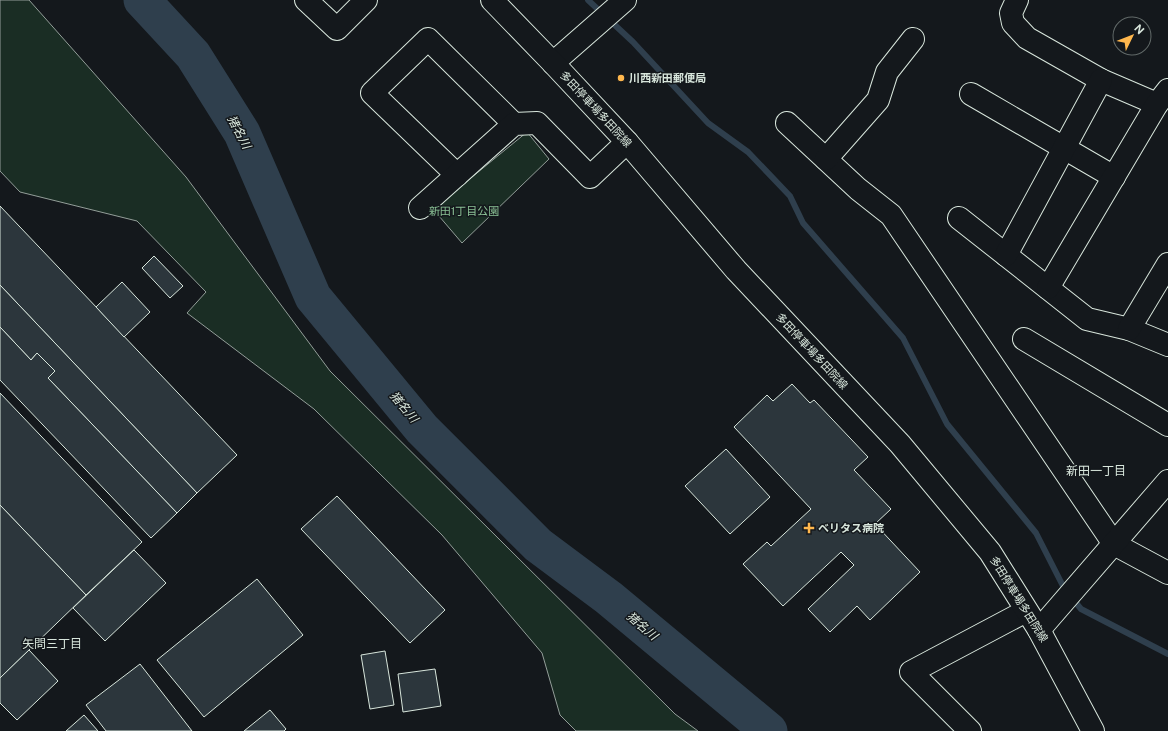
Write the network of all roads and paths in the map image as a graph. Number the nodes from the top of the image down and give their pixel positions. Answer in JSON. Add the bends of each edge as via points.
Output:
{"nodes":[{"id":1,"x":306,"y":0,"type":"edge"},
{"id":2,"x":366,"y":0,"type":"edge"},
{"id":3,"x":492,"y":0,"type":"edge"},
{"id":4,"x":625,"y":0,"type":"edge"},
{"id":5,"x":1017,"y":0,"type":"edge"},
{"id":6,"x":913,"y":39,"type":"dead end"},
{"id":7,"x":554,"y":63,"type":"junction"},
{"id":8,"x":1100,"y":80,"type":"junction"},
{"id":9,"x":972,"y":94,"type":"dead end"},
{"id":10,"x":1163,"y":97,"type":"edge"},
{"id":11,"x":787,"y":123,"type":"dead end"},
{"id":12,"x":514,"y":124,"type":"junction"},
{"id":13,"x":627,"y":142,"type":"junction"},
{"id":14,"x":1064,"y":148,"type":"junction"},
{"id":15,"x":826,"y":159,"type":"junction"},
{"id":16,"x":457,"y":175,"type":"junction"},
{"id":17,"x":1114,"y":177,"type":"junction"},
{"id":18,"x":420,"y":208,"type":"dead end"},
{"id":19,"x":959,"y":218,"type":"dead end"},
{"id":20,"x":1006,"y":255,"type":"junction"},
{"id":21,"x":1168,"y":264,"type":"edge"},
{"id":22,"x":1048,"y":288,"type":"junction"},
{"id":23,"x":1129,"y":329,"type":"junction"},
{"id":24,"x":1024,"y":339,"type":"dead end"},
{"id":25,"x":1168,"y":345,"type":"edge"},
{"id":26,"x":1168,"y":425,"type":"edge"},
{"id":27,"x":1168,"y":480,"type":"edge"},
{"id":28,"x":1114,"y":544,"type":"junction"},
{"id":29,"x":1168,"y":573,"type":"edge"},
{"id":30,"x":1026,"y":611,"type":"junction"},
{"id":31,"x":1039,"y":630,"type":"junction"},
{"id":32,"x":970,"y":731,"type":"edge"},
{"id":33,"x":1092,"y":731,"type":"edge"}],
"edges":[{"from":1,"to":2,"type":"street","via":[[337,29]]},
{"from":3,"to":7,"type":"street","name":"多田停車場多田院線"},
{"from":4,"to":7,"type":"street"},
{"from":5,"to":8,"type":"street","via":[[1011,13],[1013,23],[1027,38]]},
{"from":6,"to":15,"type":"street","via":[[887,72],[878,100]]},
{"from":7,"to":13,"type":"street","name":"多田停車場多田院線"},
{"from":8,"to":10,"type":"street"},
{"from":8,"to":14,"type":"street"},
{"from":9,"to":14,"type":"street"},
{"from":10,"to":17,"type":"street"},
{"from":11,"to":15,"type":"street"},
{"from":12,"to":13,"type":"street","via":[[537,123],[590,177]]},
{"from":12,"to":16,"type":"street"},
{"from":12,"to":16,"type":"street","via":[[428,39],[372,93]]},
{"from":13,"to":30,"type":"street","name":"多田停車場多田院線","via":[[736,270],[900,444],[990,552]]},
{"from":14,"to":17,"type":"street"},
{"from":14,"to":20,"type":"street"},
{"from":15,"to":28,"type":"street","via":[[891,215]]},
{"from":16,"to":18,"type":"street"},
{"from":17,"to":22,"type":"street"},
{"from":19,"to":20,"type":"street"},
{"from":20,"to":22,"type":"street"},
{"from":21,"to":23,"type":"street"},
{"from":22,"to":23,"type":"street","via":[[1087,319]]},
{"from":23,"to":25,"type":"street"},
{"from":24,"to":26,"type":"street"},
{"from":27,"to":28,"type":"street"},
{"from":28,"to":29,"type":"street"},
{"from":28,"to":31,"type":"street"},
{"from":30,"to":31,"type":"street","name":"多田停車場多田院線"},
{"from":30,"to":32,"type":"street","via":[[911,672]]},
{"from":31,"to":33,"type":"street","name":"多田停車場多田院線"}]}
